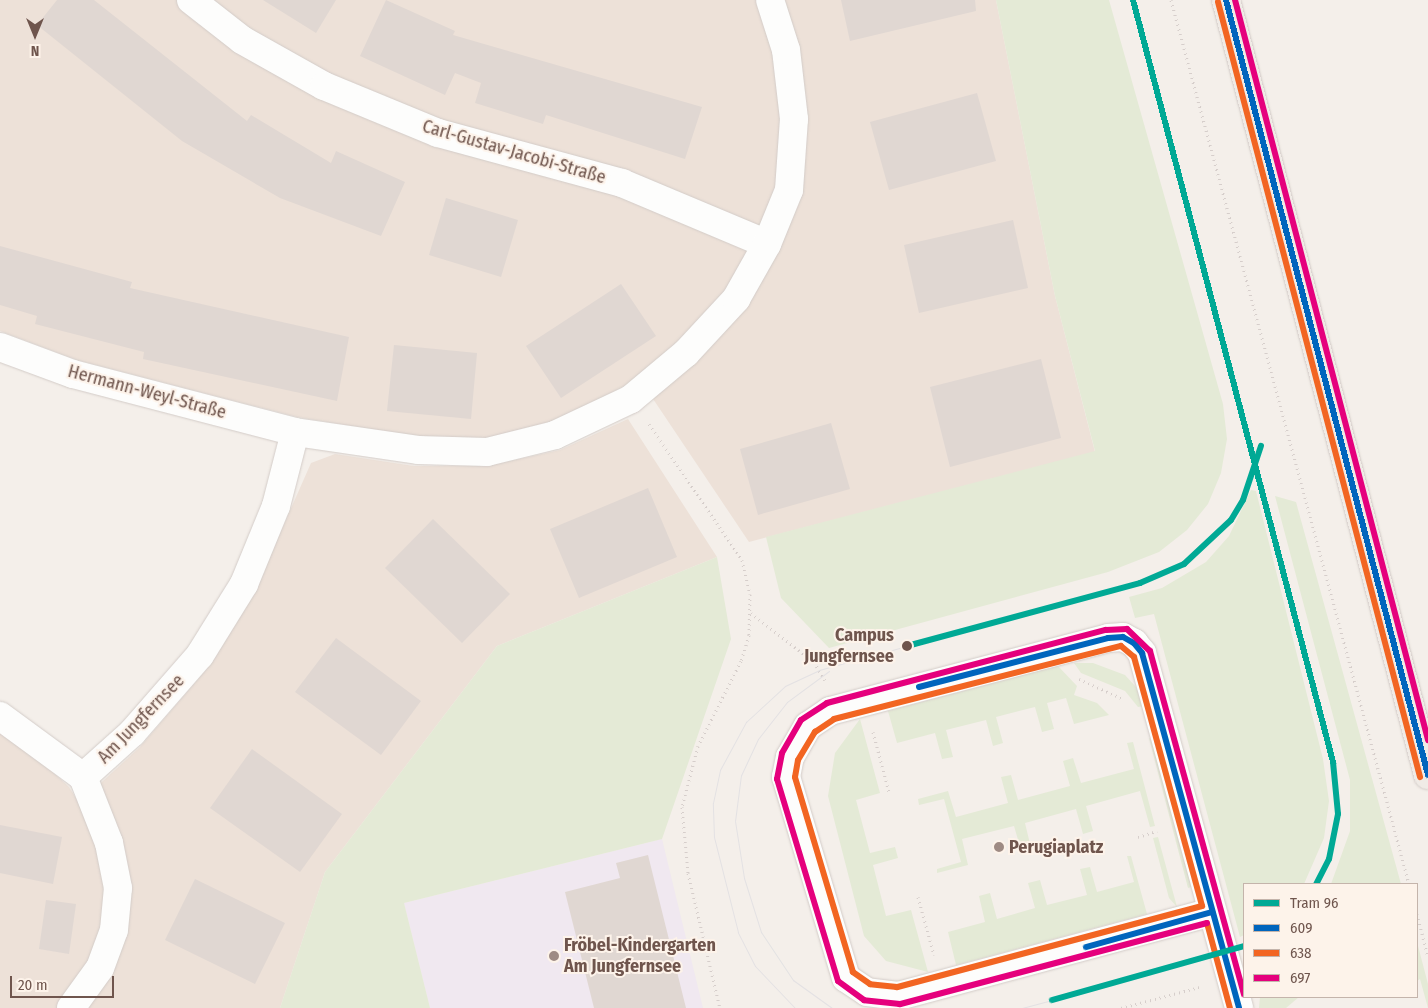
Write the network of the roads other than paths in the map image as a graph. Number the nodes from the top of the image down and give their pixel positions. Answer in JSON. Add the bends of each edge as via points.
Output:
{"nodes":[{"id":1,"x":191,"y":0,"type":"edge"},
{"id":2,"x":770,"y":0,"type":"edge"},
{"id":3,"x":1226,"y":0,"type":"edge"},
{"id":4,"x":767,"y":244,"type":"junction"},
{"id":5,"x":0,"y":347,"type":"edge"},
{"id":6,"x":295,"y":432,"type":"junction"},
{"id":7,"x":0,"y":716,"type":"edge"},
{"id":8,"x":1428,"y":775,"type":"edge"},
{"id":9,"x":83,"y":777,"type":"junction"},
{"id":10,"x":1212,"y":912,"type":"junction"},
{"id":11,"x":71,"y":1008,"type":"edge"},
{"id":12,"x":1238,"y":1008,"type":"edge"}],
"edges":[{"from":1,"to":4,"type":"street","name":"Carl-Gustav-Jacobi-Straße","via":[[242,40],[324,86],[438,133],[622,183]]},
{"from":2,"to":4,"type":"street","name":"Hermann-Weyl-Straße","via":[[786,50],[794,120],[789,190]]},
{"from":3,"to":8,"type":"main road"},
{"from":4,"to":6,"type":"street","name":"Hermann-Weyl-Straße","via":[[736,299],[686,353],[631,399],[555,435],[487,452],[418,450]]},
{"from":5,"to":6,"type":"street","name":"Hermann-Weyl-Straße","via":[[73,374]]},
{"from":6,"to":9,"type":"street","name":"Am Jungfernsee","via":[[276,506],[230,608],[200,655],[132,733]]},
{"from":7,"to":9,"type":"street"},
{"from":9,"to":11,"type":"street","name":"Am Jungfernsee","via":[[109,843],[118,888],[114,930],[100,968]]},
{"from":10,"to":10,"type":"street","via":[[1142,653],[1123,637],[830,711],[798,738],[786,777],[846,978],[866,992],[898,996]]},
{"from":10,"to":12,"type":"street"}]}
